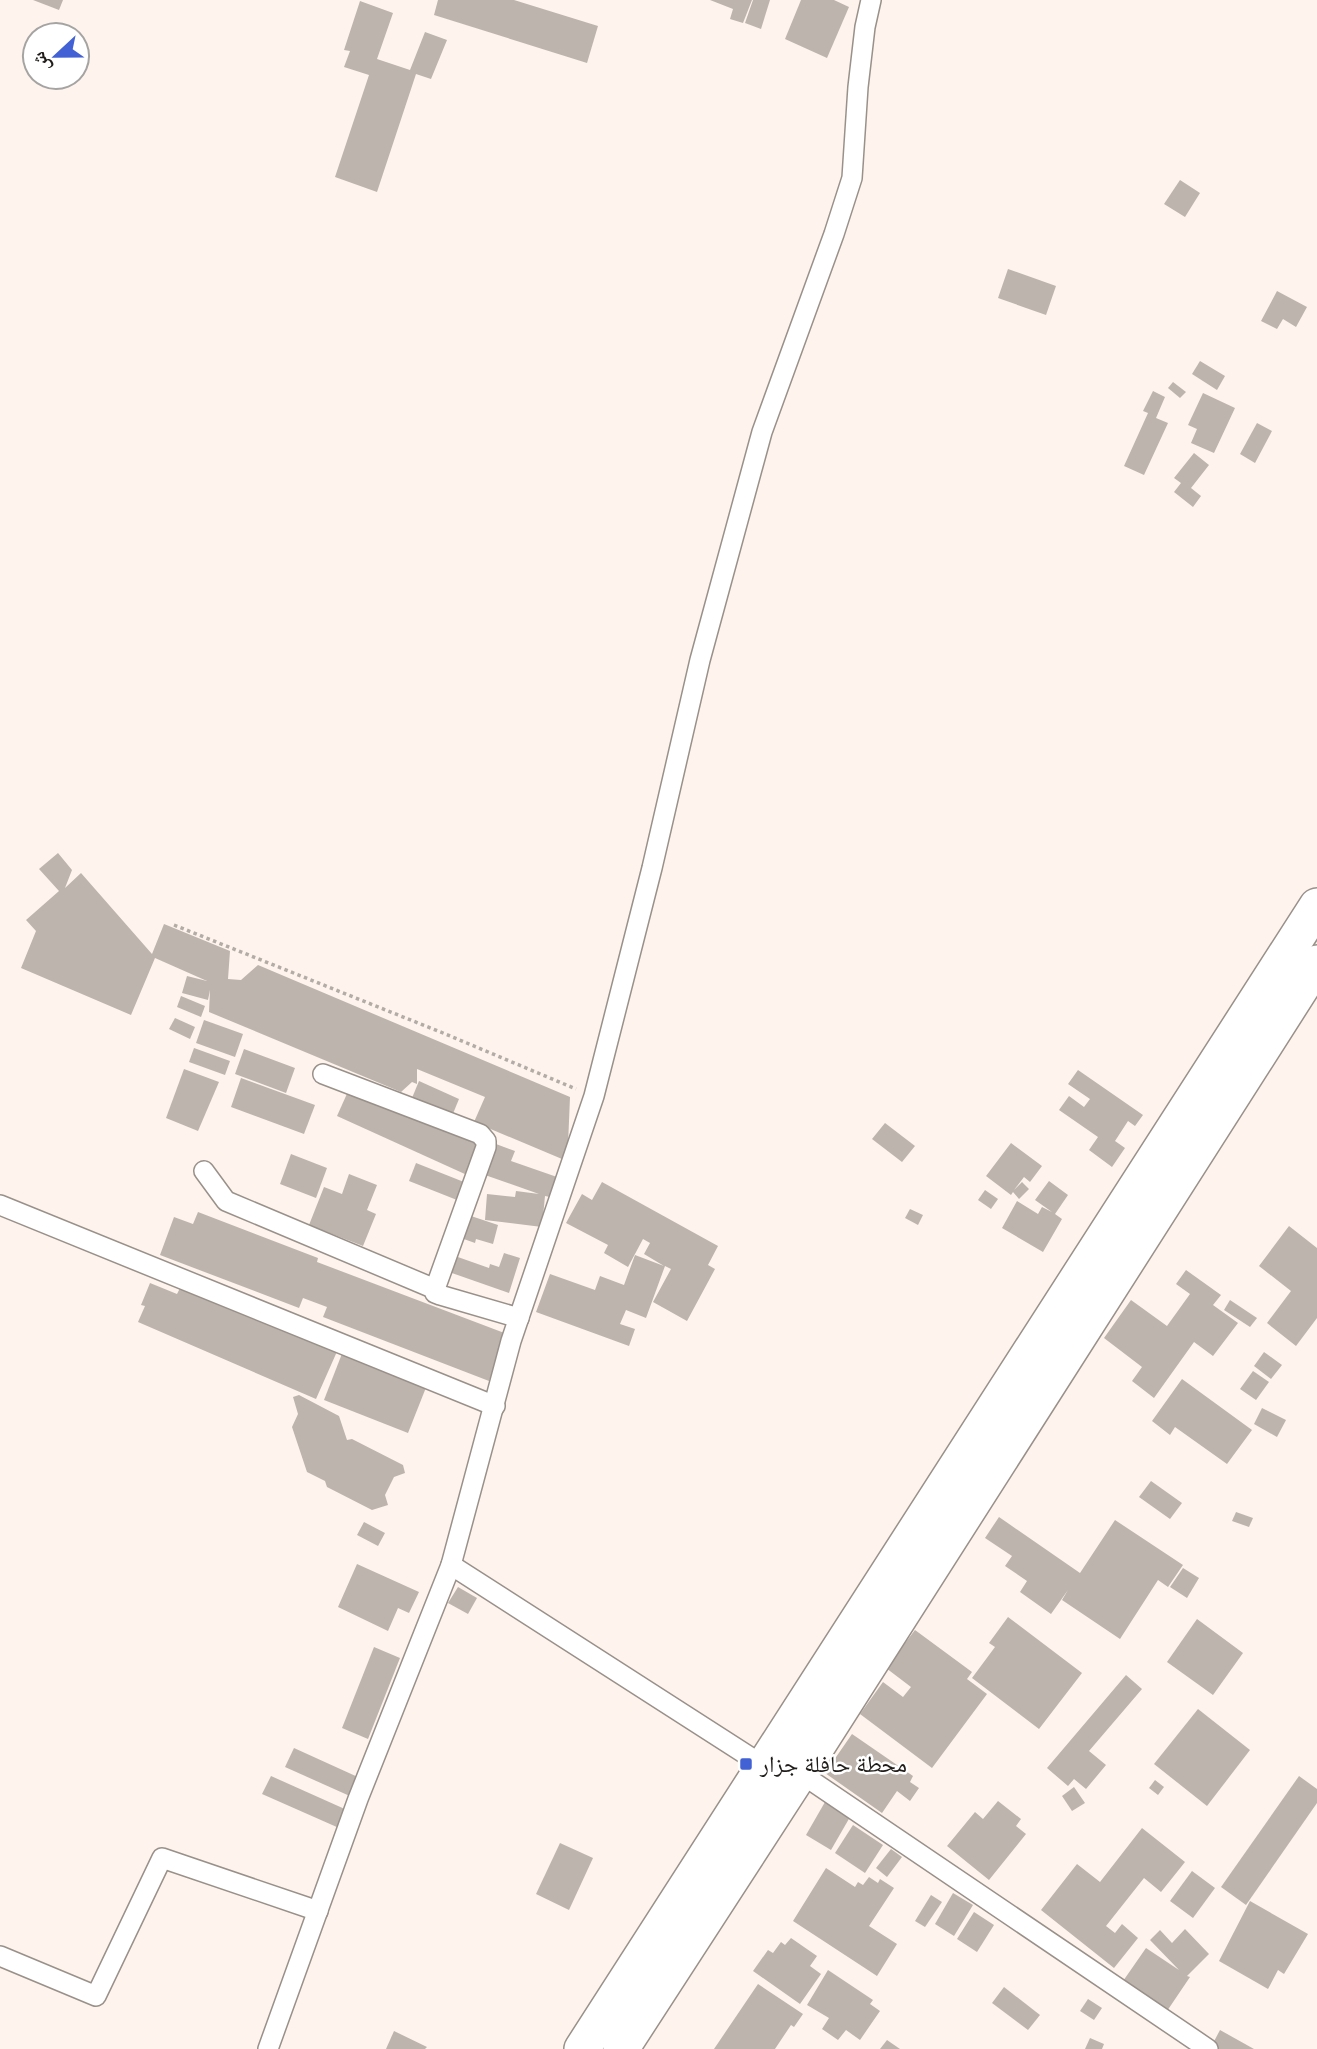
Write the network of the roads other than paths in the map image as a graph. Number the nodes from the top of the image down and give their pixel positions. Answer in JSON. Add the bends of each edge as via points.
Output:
{"nodes":[{"id":1,"x":871,"y":0,"type":"edge"},
{"id":2,"x":1317,"y":906,"type":"edge"},
{"id":3,"x":1317,"y":963,"type":"edge"},
{"id":4,"x":323,"y":1074,"type":"dead end"},
{"id":5,"x":204,"y":1171,"type":"dead end"},
{"id":6,"x":0,"y":1205,"type":"edge"},
{"id":7,"x":435,"y":1289,"type":"junction"},
{"id":8,"x":519,"y":1318,"type":"junction"},
{"id":9,"x":495,"y":1406,"type":"junction"},
{"id":10,"x":451,"y":1565,"type":"junction"},
{"id":11,"x":764,"y":1766,"type":"junction"},
{"id":12,"x":800,"y":1773,"type":"junction"},
{"id":13,"x":318,"y":1911,"type":"junction"},
{"id":14,"x":0,"y":1956,"type":"edge"},
{"id":15,"x":268,"y":2049,"type":"edge"},
{"id":16,"x":582,"y":2049,"type":"edge"},
{"id":17,"x":621,"y":2049,"type":"edge"},
{"id":18,"x":1208,"y":2049,"type":"edge"}],
"edges":[{"from":1,"to":8,"type":"street","via":[[859,75],[852,178],[762,432],[700,660],[594,1097]]},
{"from":2,"to":11,"type":"highway"},
{"from":3,"to":12,"type":"highway"},
{"from":4,"to":7,"type":"street","via":[[486,1140]]},
{"from":5,"to":7,"type":"street","via":[[226,1201]]},
{"from":6,"to":9,"type":"street"},
{"from":7,"to":8,"type":"street","via":[[440,1295]]},
{"from":8,"to":9,"type":"street"},
{"from":9,"to":10,"type":"street"},
{"from":10,"to":11,"type":"street"},
{"from":10,"to":13,"type":"street"},
{"from":11,"to":16,"type":"highway"},
{"from":12,"to":17,"type":"highway"},
{"from":12,"to":18,"type":"street"},
{"from":13,"to":14,"type":"street","via":[[162,1858],[96,1996]]},
{"from":13,"to":15,"type":"street"}]}
